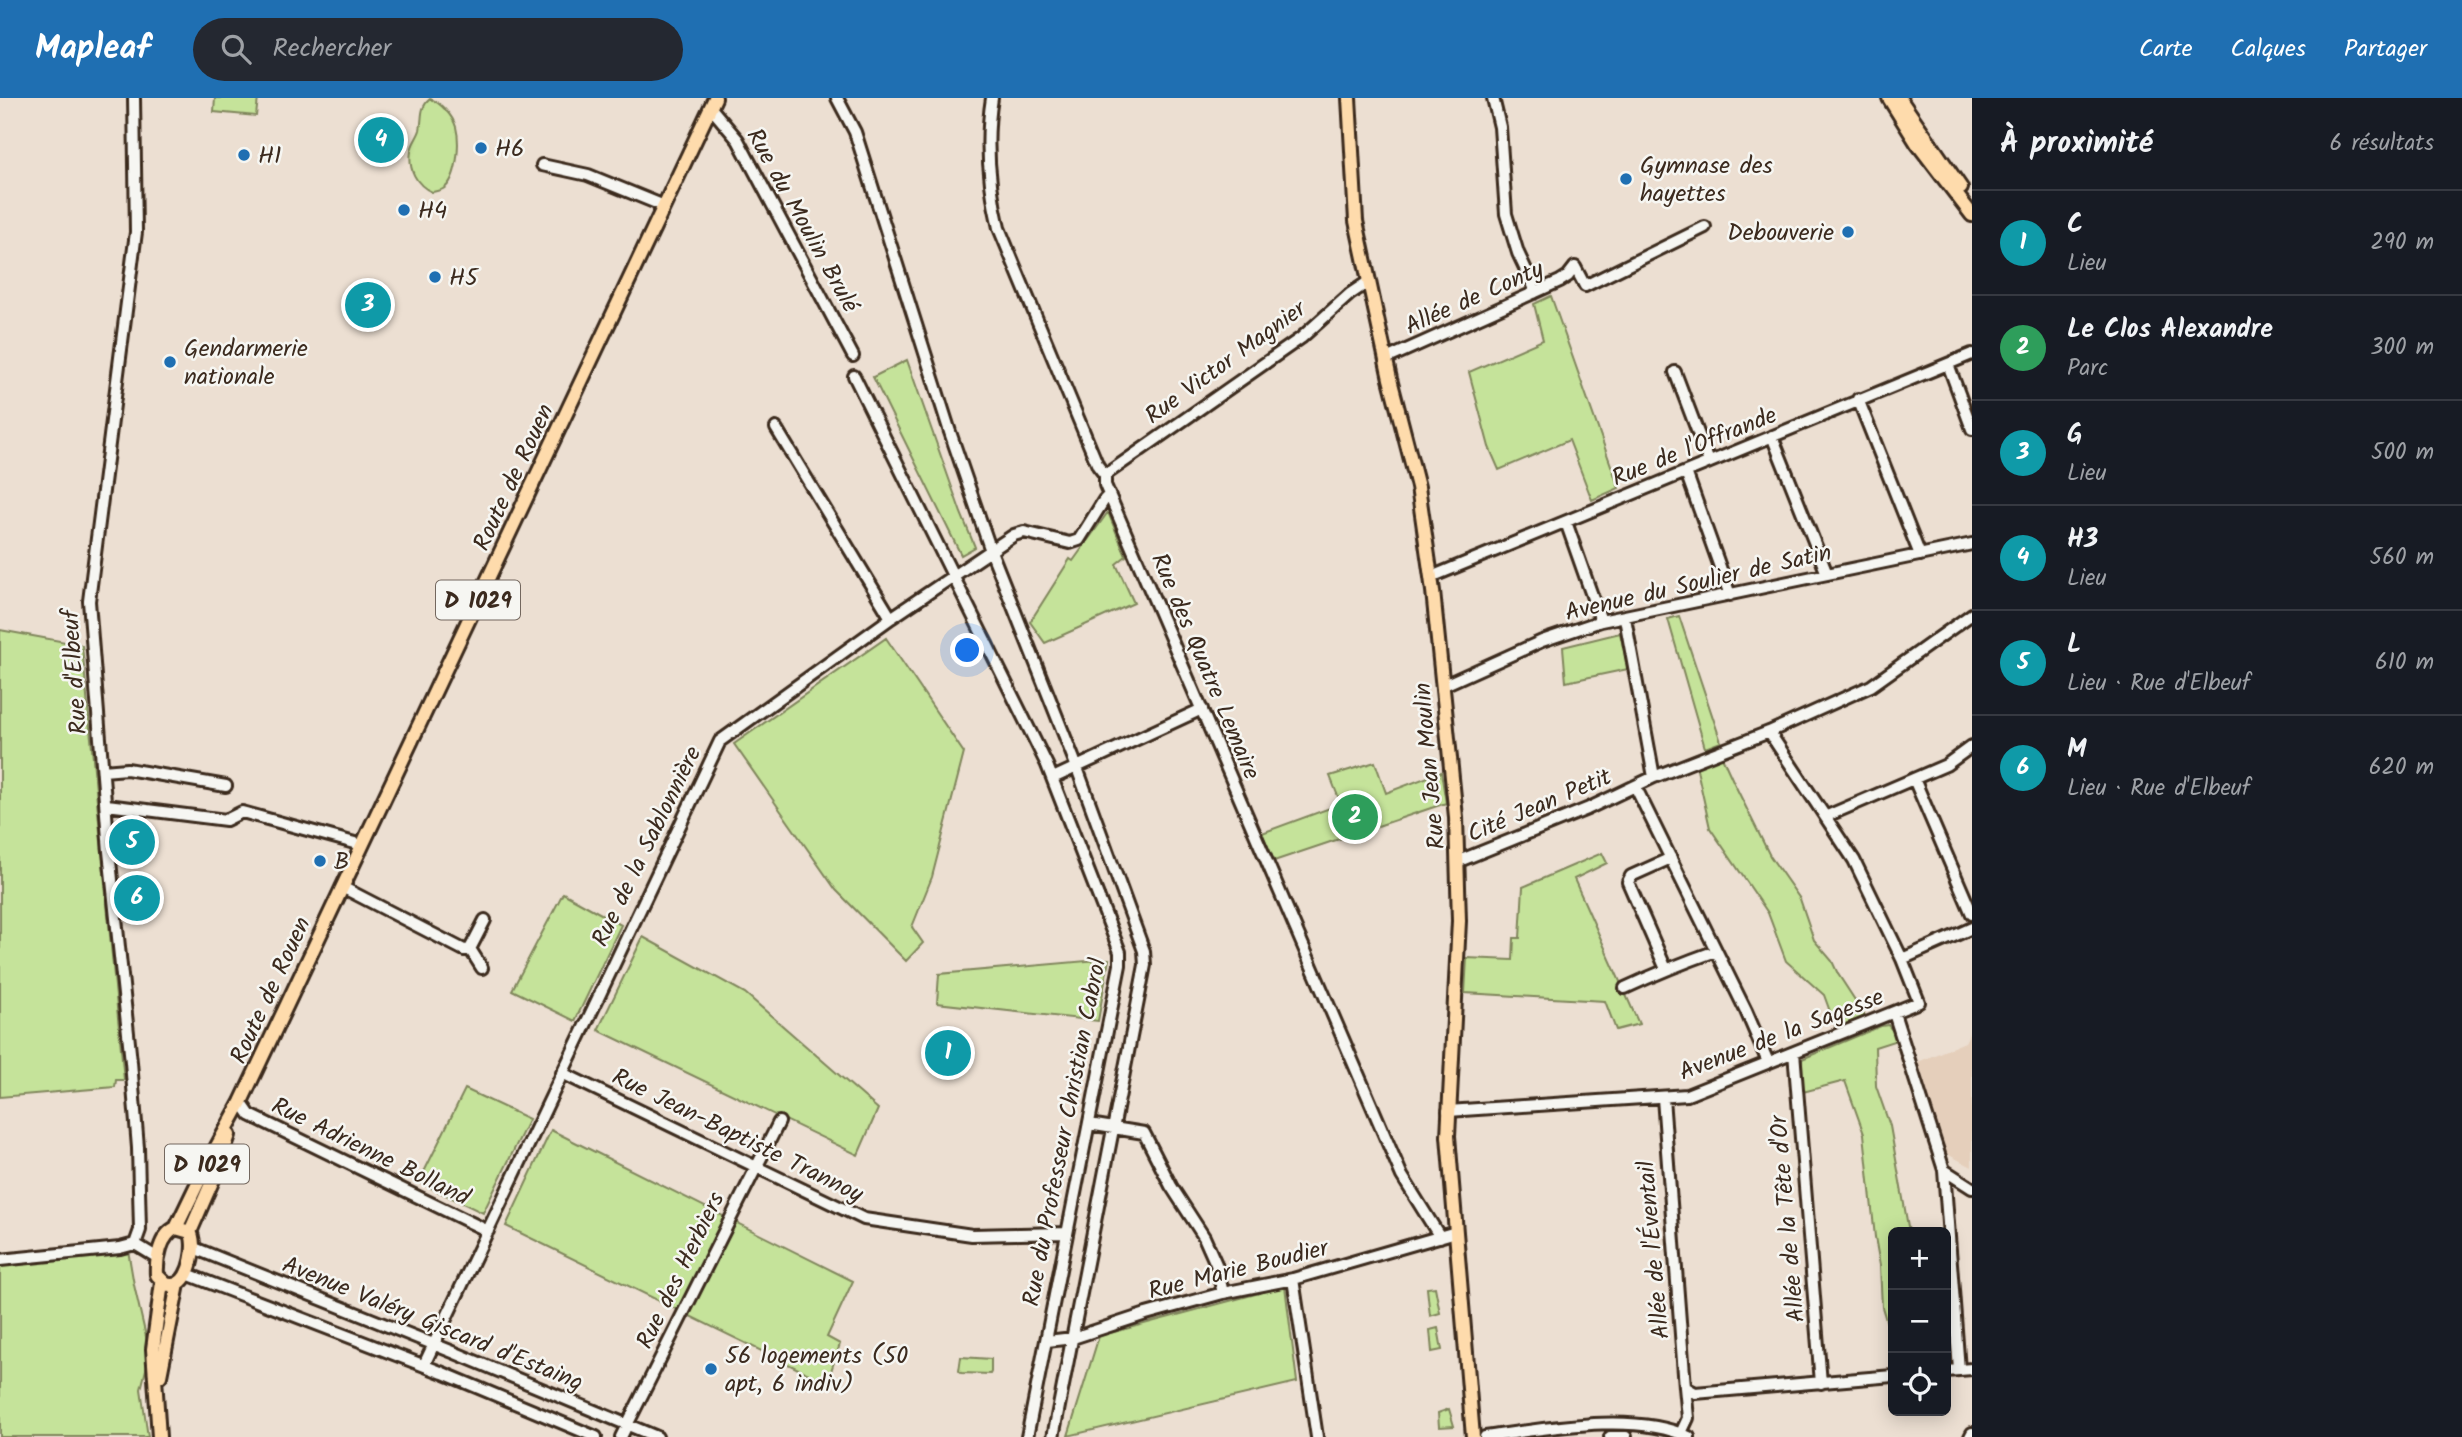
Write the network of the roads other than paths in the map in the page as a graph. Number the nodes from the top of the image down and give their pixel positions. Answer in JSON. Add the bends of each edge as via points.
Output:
{"nodes":[{"id":1,"x":134,"y":98,"type":"edge"},
{"id":2,"x":837,"y":98,"type":"edge"},
{"id":3,"x":992,"y":98,"type":"edge"},
{"id":4,"x":1349,"y":98,"type":"edge"},
{"id":5,"x":1493,"y":98,"type":"edge"},
{"id":6,"x":1889,"y":98,"type":"edge"},
{"id":7,"x":1899,"y":98,"type":"edge"},
{"id":8,"x":713,"y":103,"type":"edge"},
{"id":9,"x":542,"y":165,"type":"dead end"},
{"id":10,"x":1972,"y":202,"type":"edge"},
{"id":11,"x":664,"y":206,"type":"junction"},
{"id":12,"x":1972,"y":215,"type":"edge"},
{"id":13,"x":1705,"y":227,"type":"dead end"},
{"id":14,"x":1368,"y":282,"type":"junction"},
{"id":15,"x":1534,"y":293,"type":"junction"},
{"id":16,"x":1972,"y":354,"type":"edge"},
{"id":17,"x":853,"y":356,"type":"dead end"},
{"id":18,"x":1386,"y":359,"type":"junction"},
{"id":19,"x":1948,"y":364,"type":"junction"},
{"id":20,"x":1675,"y":372,"type":"dead end"},
{"id":21,"x":853,"y":376,"type":"dead end"},
{"id":22,"x":1858,"y":399,"type":"junction"},
{"id":23,"x":776,"y":428,"type":"dead end"},
{"id":24,"x":1972,"y":429,"type":"edge"},
{"id":25,"x":1772,"y":436,"type":"junction"},
{"id":26,"x":1709,"y":462,"type":"junction"},
{"id":27,"x":1686,"y":472,"type":"junction"},
{"id":28,"x":1105,"y":475,"type":"junction"},
{"id":29,"x":1110,"y":495,"type":"junction"},
{"id":30,"x":1566,"y":522,"type":"junction"},
{"id":31,"x":1972,"y":544,"type":"edge"},
{"id":32,"x":990,"y":551,"type":"junction"},
{"id":33,"x":1920,"y":555,"type":"junction"},
{"id":34,"x":1827,"y":574,"type":"junction"},
{"id":35,"x":952,"y":576,"type":"junction"},
{"id":36,"x":1431,"y":577,"type":"junction"},
{"id":37,"x":1730,"y":595,"type":"junction"},
{"id":38,"x":1972,"y":614,"type":"edge"},
{"id":39,"x":891,"y":618,"type":"junction"},
{"id":40,"x":1625,"y":618,"type":"junction"},
{"id":41,"x":1601,"y":621,"type":"junction"},
{"id":42,"x":1442,"y":686,"type":"junction"},
{"id":43,"x":1202,"y":709,"type":"junction"},
{"id":44,"x":1769,"y":732,"type":"junction"},
{"id":45,"x":1972,"y":746,"type":"edge"},
{"id":46,"x":1076,"y":766,"type":"junction"},
{"id":47,"x":103,"y":771,"type":"junction"},
{"id":48,"x":1654,"y":777,"type":"junction"},
{"id":49,"x":1053,"y":778,"type":"junction"},
{"id":50,"x":1914,"y":779,"type":"junction"},
{"id":51,"x":226,"y":786,"type":"dead end"},
{"id":52,"x":1635,"y":786,"type":"junction"},
{"id":53,"x":107,"y":805,"type":"junction"},
{"id":54,"x":1827,"y":816,"type":"junction"},
{"id":55,"x":362,"y":845,"type":"junction"},
{"id":56,"x":1671,"y":858,"type":"junction"},
{"id":57,"x":1459,"y":861,"type":"junction"},
{"id":58,"x":342,"y":887,"type":"junction"},
{"id":59,"x":1972,"y":914,"type":"edge"},
{"id":60,"x":485,"y":920,"type":"dead end"},
{"id":61,"x":1972,"y":928,"type":"edge"},
{"id":62,"x":470,"y":949,"type":"junction"},
{"id":63,"x":1716,"y":951,"type":"junction"},
{"id":64,"x":1902,"y":959,"type":"junction"},
{"id":65,"x":482,"y":968,"type":"dead end"},
{"id":66,"x":1666,"y":969,"type":"junction"},
{"id":67,"x":1625,"y":988,"type":"dead end"},
{"id":68,"x":1894,"y":1013,"type":"junction"},
{"id":69,"x":1794,"y":1052,"type":"junction"},
{"id":70,"x":1768,"y":1062,"type":"junction"},
{"id":71,"x":562,"y":1073,"type":"junction"},
{"id":72,"x":1663,"y":1098,"type":"junction"},
{"id":73,"x":241,"y":1102,"type":"junction"},
{"id":74,"x":1448,"y":1111,"type":"junction"},
{"id":75,"x":779,"y":1122,"type":"dead end"},
{"id":76,"x":1089,"y":1124,"type":"junction"},
{"id":77,"x":1114,"y":1127,"type":"junction"},
{"id":78,"x":755,"y":1167,"type":"junction"},
{"id":79,"x":1944,"y":1170,"type":"junction"},
{"id":80,"x":1972,"y":1188,"type":"edge"},
{"id":81,"x":176,"y":1228,"type":"junction"},
{"id":82,"x":488,"y":1231,"type":"junction"},
{"id":83,"x":190,"y":1232,"type":"junction"},
{"id":84,"x":1067,"y":1233,"type":"junction"},
{"id":85,"x":1456,"y":1233,"type":"junction"},
{"id":86,"x":1440,"y":1237,"type":"junction"},
{"id":87,"x":135,"y":1244,"type":"junction"},
{"id":88,"x":194,"y":1248,"type":"junction"},
{"id":89,"x":158,"y":1258,"type":"junction"},
{"id":90,"x":0,"y":1260,"type":"edge"},
{"id":91,"x":182,"y":1279,"type":"junction"},
{"id":92,"x":1293,"y":1279,"type":"junction"},
{"id":93,"x":162,"y":1282,"type":"junction"},
{"id":94,"x":1223,"y":1293,"type":"junction"},
{"id":95,"x":313,"y":1296,"type":"junction"},
{"id":96,"x":306,"y":1320,"type":"junction"},
{"id":97,"x":1073,"y":1338,"type":"junction"},
{"id":98,"x":1047,"y":1341,"type":"junction"},
{"id":99,"x":433,"y":1344,"type":"junction"},
{"id":100,"x":424,"y":1365,"type":"junction"},
{"id":101,"x":1972,"y":1369,"type":"edge"},
{"id":102,"x":1959,"y":1370,"type":"junction"},
{"id":103,"x":1951,"y":1371,"type":"edge"},
{"id":104,"x":1888,"y":1376,"type":"edge"},
{"id":105,"x":1821,"y":1383,"type":"junction"},
{"id":106,"x":1690,"y":1390,"type":"junction"},
{"id":107,"x":156,"y":1397,"type":"junction"},
{"id":108,"x":627,"y":1424,"type":"junction"},
{"id":109,"x":1685,"y":1435,"type":"edge"},
{"id":110,"x":159,"y":1437,"type":"edge"},
{"id":111,"x":596,"y":1437,"type":"edge"},
{"id":112,"x":621,"y":1437,"type":"edge"},
{"id":113,"x":657,"y":1437,"type":"edge"},
{"id":114,"x":1027,"y":1437,"type":"edge"},
{"id":115,"x":1053,"y":1437,"type":"edge"},
{"id":116,"x":1317,"y":1437,"type":"edge"},
{"id":117,"x":1472,"y":1437,"type":"edge"},
{"id":118,"x":1485,"y":1437,"type":"edge"},
{"id":119,"x":1610,"y":1437,"type":"edge"},
{"id":120,"x":1626,"y":1437,"type":"edge"}],
"edges":[{"from":1,"to":47,"type":"street","name":"Rue d'Elbeuf","via":[[136,232],[89,601]]},
{"from":2,"to":32,"type":"street","via":[[855,132]]},
{"from":3,"to":28,"type":"street","name":"Rue des Quatre Lemaire","via":[[989,158],[999,228]]},
{"from":4,"to":14,"type":"main road","name":"Rue Jean Moulin","via":[[1356,221]]},
{"from":5,"to":15,"type":"street","via":[[1500,127],[1506,214]]},
{"from":6,"to":12,"type":"main road","via":[[1917,144]]},
{"from":7,"to":10,"type":"main road"},
{"from":8,"to":11,"type":"main road","name":"Route de Rouen","number":"D 1029"},
{"from":8,"to":17,"type":"street","name":"Rue du Moulin Brulé","via":[[738,140]]},
{"from":9,"to":11,"type":"street","via":[[588,175]]},
{"from":11,"to":55,"type":"main road","name":"Route de Rouen","number":"D 1029"},
{"from":13,"to":15,"type":"street","name":"Allée de Conty","via":[[1585,286],[1575,267],[1568,276]]},
{"from":14,"to":18,"type":"main road","name":"Rue Jean Moulin"},
{"from":14,"to":28,"type":"street","name":"Rue Victor Magnier","via":[[1301,338]]},
{"from":15,"to":18,"type":"street","name":"Allée de Conty"},
{"from":16,"to":19,"type":"street","name":"Rue de l'Offrande"},
{"from":18,"to":36,"type":"main road","name":"Rue Jean Moulin","via":[[1418,487]]},
{"from":19,"to":22,"type":"street","name":"Rue de l'Offrande"},
{"from":19,"to":24,"type":"street"},
{"from":20,"to":26,"type":"street"},
{"from":21,"to":35,"type":"street","name":"Rue du Professeur Christian Cabrol"},
{"from":22,"to":25,"type":"street","name":"Rue de l'Offrande"},
{"from":22,"to":33,"type":"street"},
{"from":23,"to":39,"type":"street"},
{"from":25,"to":26,"type":"street","name":"Rue de l'Offrande"},
{"from":25,"to":34,"type":"street"},
{"from":26,"to":27,"type":"street","name":"Rue de l'Offrande"},
{"from":27,"to":30,"type":"street","name":"Rue de l'Offrande"},
{"from":27,"to":37,"type":"street"},
{"from":28,"to":29,"type":"street","name":"Rue des Quatre Lemaire"},
{"from":29,"to":32,"type":"street","name":"Rue de la Sablonnière","via":[[1079,540],[1070,543],[1024,532]]},
{"from":29,"to":43,"type":"street","name":"Rue des Quatre Lemaire"},
{"from":30,"to":36,"type":"street","name":"Rue de l'Offrande"},
{"from":30,"to":41,"type":"street"},
{"from":31,"to":33,"type":"street","name":"Avenue du Soulier de Satin"},
{"from":32,"to":35,"type":"street","name":"Rue de la Sablonnière"},
{"from":32,"to":46,"type":"street"},
{"from":33,"to":34,"type":"street","name":"Avenue du Soulier de Satin"},
{"from":34,"to":37,"type":"street","name":"Avenue du Soulier de Satin"},
{"from":35,"to":39,"type":"street","name":"Rue de la Sablonnière"},
{"from":35,"to":49,"type":"street","name":"Rue du Professeur Christian Cabrol"},
{"from":36,"to":42,"type":"main road","name":"Rue Jean Moulin"},
{"from":37,"to":40,"type":"street","name":"Avenue du Soulier de Satin"},
{"from":38,"to":44,"type":"street","name":"Cité Jean Petit","via":[[1871,686]]},
{"from":39,"to":71,"type":"street","name":"Rue de la Sablonnière","via":[[720,741]]},
{"from":40,"to":41,"type":"street","name":"Avenue du Soulier de Satin"},
{"from":40,"to":48,"type":"street"},
{"from":41,"to":42,"type":"street","name":"Avenue du Soulier de Satin","via":[[1542,641]]},
{"from":42,"to":57,"type":"main road","name":"Rue Jean Moulin"},
{"from":43,"to":46,"type":"street"},
{"from":43,"to":86,"type":"street","name":"Rue des Quatre Lemaire","via":[[1402,1176]]},
{"from":44,"to":48,"type":"street","name":"Cité Jean Petit"},
{"from":44,"to":54,"type":"street"},
{"from":45,"to":50,"type":"street","via":[[1946,765]]},
{"from":46,"to":49,"type":"street"},
{"from":46,"to":77,"type":"street","via":[[1144,951]]},
{"from":47,"to":51,"type":"street","via":[[127,769]]},
{"from":47,"to":53,"type":"street","name":"Rue d'Elbeuf"},
{"from":48,"to":52,"type":"street","name":"Cité Jean Petit"},
{"from":49,"to":76,"type":"street","name":"Rue du Professeur Christian Cabrol","via":[[1120,952]]},
{"from":50,"to":54,"type":"street"},
{"from":50,"to":59,"type":"street"},
{"from":52,"to":56,"type":"street"},
{"from":52,"to":57,"type":"street","name":"Cité Jean Petit"},
{"from":53,"to":55,"type":"street","via":[[226,820],[242,812]]},
{"from":53,"to":87,"type":"street","name":"Rue d'Elbeuf","via":[[138,1148],[140,1230]]},
{"from":54,"to":64,"type":"street"},
{"from":55,"to":58,"type":"main road","name":"Route de Rouen","number":"D 1029"},
{"from":56,"to":63,"type":"street"},
{"from":56,"to":66,"type":"street","via":[[1631,876],[1629,882]]},
{"from":57,"to":74,"type":"main road","name":"Rue Jean Moulin"},
{"from":58,"to":62,"type":"street","via":[[464,950]]},
{"from":58,"to":73,"type":"main road","name":"Route de Rouen","number":"D 1029"},
{"from":60,"to":62,"type":"street"},
{"from":61,"to":64,"type":"street"},
{"from":62,"to":65,"type":"street"},
{"from":63,"to":66,"type":"street"},
{"from":63,"to":70,"type":"street"},
{"from":64,"to":68,"type":"street","name":"Avenue de la Sagesse","via":[[1919,1002]]},
{"from":66,"to":67,"type":"street"},
{"from":68,"to":69,"type":"street","name":"Avenue de la Sagesse"},
{"from":68,"to":79,"type":"street"},
{"from":69,"to":70,"type":"street","name":"Avenue de la Sagesse"},
{"from":69,"to":105,"type":"street","name":"Allée de la Tête d'Or"},
{"from":70,"to":72,"type":"street","name":"Avenue de la Sagesse","via":[[1687,1095]]},
{"from":71,"to":78,"type":"street","name":"Rue Jean-Baptiste Trannoy"},
{"from":71,"to":82,"type":"street","name":"Rue de la Sablonnière"},
{"from":72,"to":74,"type":"street","name":"Avenue de la Sagesse"},
{"from":72,"to":106,"type":"street","name":"Allée de l'Éventail"},
{"from":73,"to":81,"type":"main road","name":"Route de Rouen","number":"D 1029"},
{"from":73,"to":82,"type":"street","name":"Rue Adrienne Bolland","via":[[250,1115]]},
{"from":73,"to":83,"type":"main road","name":"Route de Rouen","number":"D 1029"},
{"from":74,"to":85,"type":"main road","name":"Rue Jean Moulin"},
{"from":75,"to":78,"type":"street","name":"Rue des Herbiers"},
{"from":76,"to":77,"type":"street"},
{"from":76,"to":84,"type":"street","name":"Rue du Professeur Christian Cabrol"},
{"from":77,"to":94,"type":"street","via":[[1144,1133],[1204,1237]]},
{"from":77,"to":97,"type":"street"},
{"from":78,"to":84,"type":"street","name":"Rue Jean-Baptiste Trannoy","via":[[864,1219],[972,1235]]},
{"from":78,"to":108,"type":"street","name":"Rue des Herbiers"},
{"from":79,"to":80,"type":"street"},
{"from":79,"to":102,"type":"street"},
{"from":81,"to":83,"type":"main road"},
{"from":81,"to":89,"type":"main road","name":"Route de Rouen","via":[[167,1233]]},
{"from":82,"to":99,"type":"street","name":"Rue de la Sablonnière"},
{"from":83,"to":88,"type":"main road"},
{"from":84,"to":98,"type":"street","name":"Rue du Professeur Christian Cabrol"},
{"from":85,"to":86,"type":"street","name":"Rue Marie Boudier"},
{"from":85,"to":117,"type":"main road","name":"Rue Jean Moulin"},
{"from":86,"to":92,"type":"street","name":"Rue Marie Boudier"},
{"from":87,"to":89,"type":"street"},
{"from":87,"to":90,"type":"street"},
{"from":88,"to":91,"type":"main road"},
{"from":88,"to":95,"type":"street","name":"Avenue Valéry Giscard d'Estaing"},
{"from":89,"to":93,"type":"main road","via":[[157,1275]]},
{"from":91,"to":93,"type":"main road","via":[[170,1285]]},
{"from":91,"to":96,"type":"street","name":"Avenue Valéry Giscard d'Estaing"},
{"from":91,"to":107,"type":"main road"},
{"from":92,"to":94,"type":"street","name":"Rue Marie Boudier"},
{"from":92,"to":116,"type":"street"},
{"from":93,"to":107,"type":"main road","via":[[153,1349]]},
{"from":94,"to":97,"type":"street","name":"Rue Marie Boudier"},
{"from":95,"to":96,"type":"street"},
{"from":95,"to":99,"type":"street","name":"Avenue Valéry Giscard d'Estaing"},
{"from":96,"to":100,"type":"street","name":"Avenue Valéry Giscard d'Estaing"},
{"from":97,"to":98,"type":"street","name":"Rue Marie Boudier"},
{"from":97,"to":115,"type":"street"},
{"from":98,"to":114,"type":"street","name":"Rue du Professeur Christian Cabrol"},
{"from":99,"to":100,"type":"street","name":"Rue de la Sablonnière"},
{"from":99,"to":108,"type":"street","name":"Avenue Valéry Giscard d'Estaing"},
{"from":100,"to":111,"type":"street","name":"Avenue Valéry Giscard d'Estaing"},
{"from":101,"to":102,"type":"street"},
{"from":102,"to":103,"type":"street"},
{"from":104,"to":105,"type":"street"},
{"from":105,"to":106,"type":"street"},
{"from":106,"to":109,"type":"street","name":"Allée de l'Éventail"},
{"from":107,"to":110,"type":"main road"},
{"from":108,"to":112,"type":"street","name":"Rue des Herbiers"},
{"from":108,"to":113,"type":"street","name":"Avenue Valéry Giscard d'Estaing"},
{"from":109,"to":118,"type":"street","via":[[1592,1424]]},
{"from":119,"to":120,"type":"street"}]}
